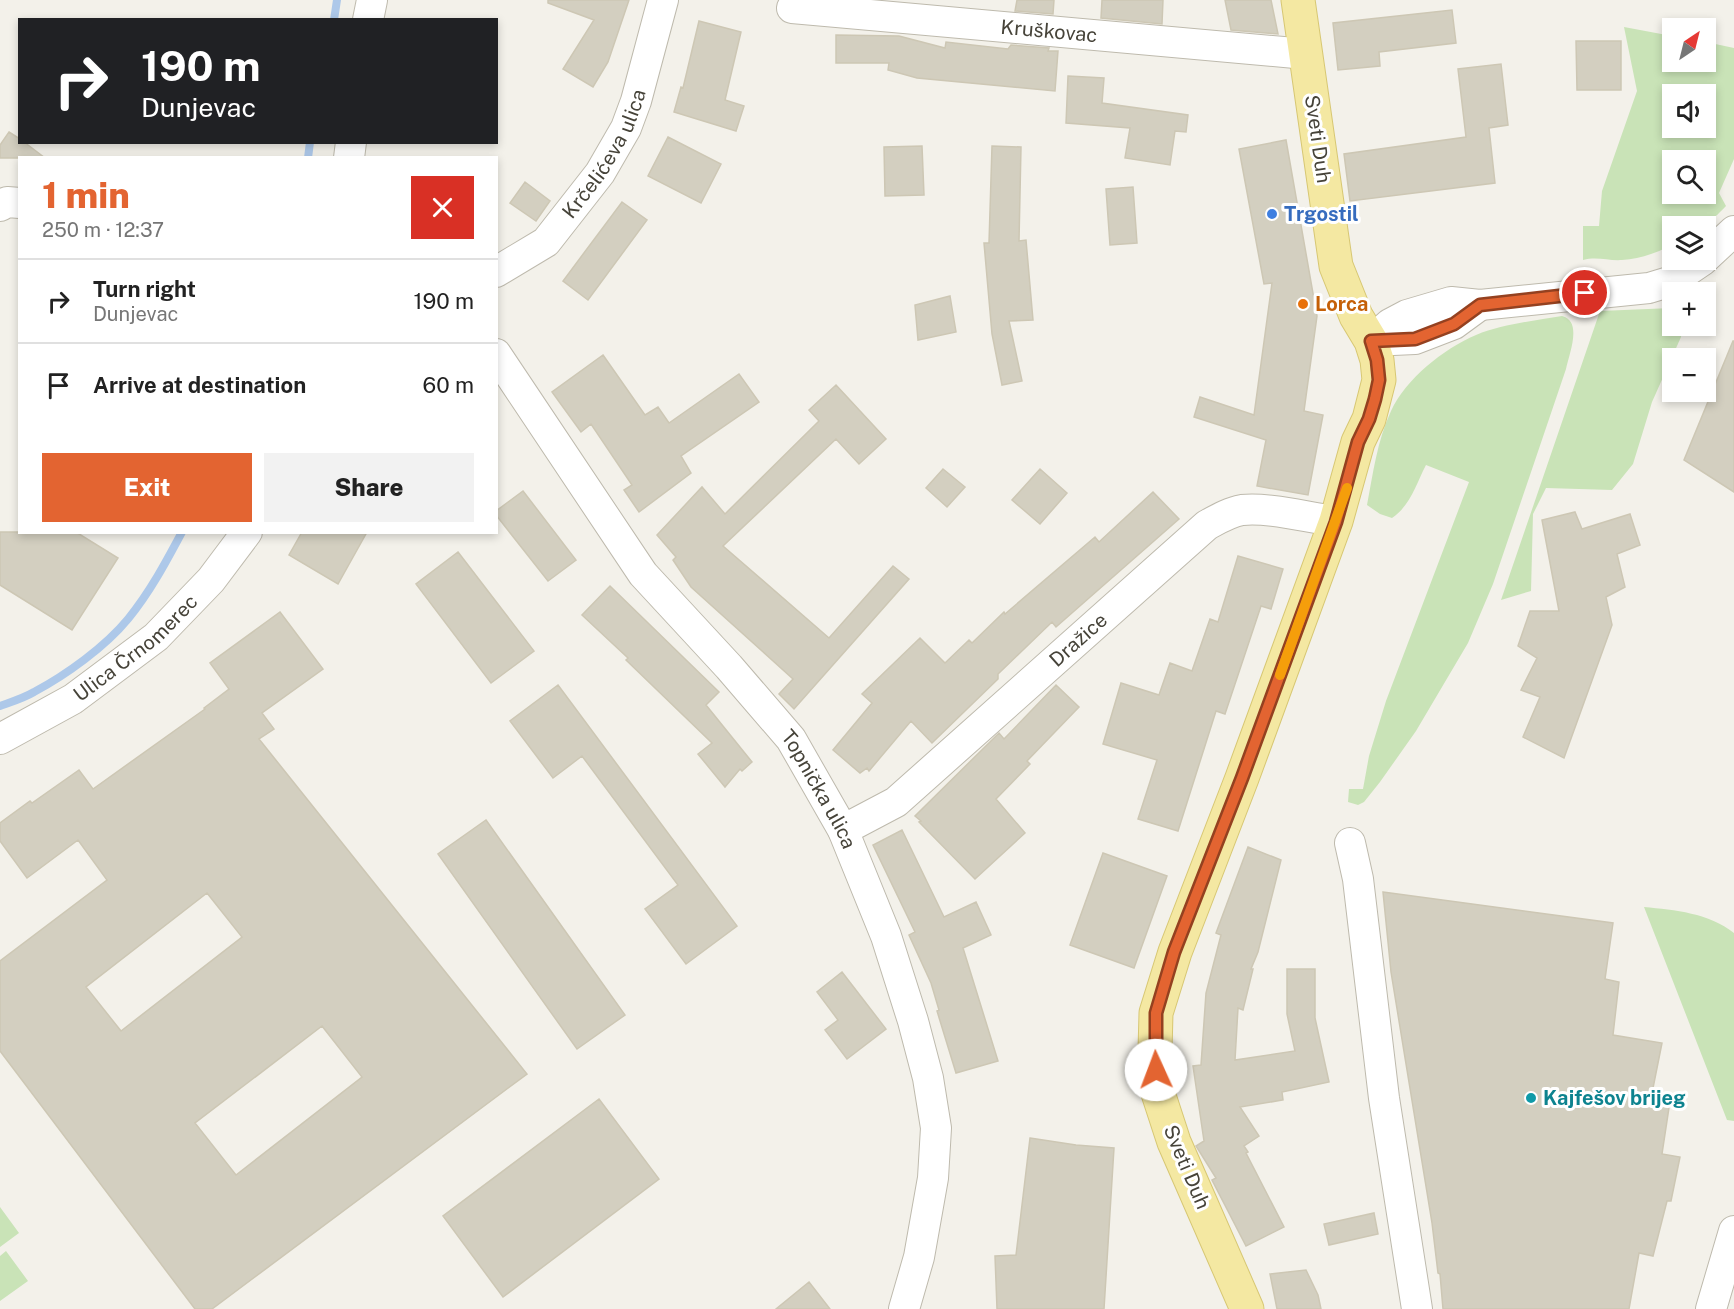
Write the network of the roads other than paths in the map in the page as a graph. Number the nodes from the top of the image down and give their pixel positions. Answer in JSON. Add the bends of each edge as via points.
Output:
{"nodes":[{"id":1,"x":372,"y":0,"type":"edge"},
{"id":2,"x":663,"y":0,"type":"edge"},
{"id":3,"x":1298,"y":0,"type":"edge"},
{"id":4,"x":792,"y":8,"type":"dead end"},
{"id":5,"x":368,"y":18,"type":"edge"},
{"id":6,"x":1306,"y":54,"type":"junction"},
{"id":7,"x":18,"y":202,"type":"edge"},
{"id":8,"x":0,"y":206,"type":"edge"},
{"id":9,"x":1734,"y":231,"type":"edge"},
{"id":10,"x":1716,"y":247,"type":"edge"},
{"id":11,"x":1687,"y":270,"type":"edge"},
{"id":12,"x":498,"y":271,"type":"edge"},
{"id":13,"x":1371,"y":341,"type":"junction"},
{"id":14,"x":498,"y":357,"type":"edge"},
{"id":15,"x":1336,"y":522,"type":"junction"},
{"id":16,"x":246,"y":534,"type":"edge"},
{"id":17,"x":0,"y":739,"type":"edge"},
{"id":18,"x":843,"y":830,"type":"junction"},
{"id":19,"x":1350,"y":843,"type":"dead end"},
{"id":20,"x":1734,"y":1231,"type":"edge"},
{"id":21,"x":904,"y":1309,"type":"edge"},
{"id":22,"x":1247,"y":1309,"type":"edge"},
{"id":23,"x":1417,"y":1309,"type":"edge"},
{"id":24,"x":1711,"y":1309,"type":"edge"}],
"edges":[{"from":1,"to":5,"type":"street"},
{"from":2,"to":12,"type":"street","name":"Krčelićeva ulica","via":[[636,101],[626,128],[600,173],[546,243]]},
{"from":3,"to":6,"type":"main road","name":"Sveti Duh"},
{"from":4,"to":6,"type":"street","name":"Kruškovac"},
{"from":6,"to":13,"type":"main road","name":"Sveti Duh","via":[[1336,266],[1356,316]]},
{"from":7,"to":8,"type":"street"},
{"from":9,"to":10,"type":"street"},
{"from":11,"to":13,"type":"street","via":[[1672,281],[1649,288],[1480,305],[1451,302],[1407,315]]},
{"from":13,"to":15,"type":"main road","name":"Sveti Duh","via":[[1353,396],[1352,417],[1358,442]]},
{"from":14,"to":18,"type":"street","name":"Topnička ulica","via":[[643,574],[791,739]]},
{"from":15,"to":18,"type":"street","name":"Dražice","via":[[1243,510],[1207,525],[896,802]]},
{"from":15,"to":22,"type":"main road","name":"Sveti Duh","via":[[1174,952],[1156,1013],[1157,1090],[1174,1142]]},
{"from":16,"to":17,"type":"street","name":"Ulica Črnomerec","via":[[211,580],[156,637],[73,699]]},
{"from":18,"to":21,"type":"street","name":"Topnička ulica","via":[[886,936],[914,1025],[936,1128],[933,1178],[919,1257]]},
{"from":19,"to":23,"type":"street"},
{"from":20,"to":24,"type":"street"}]}
